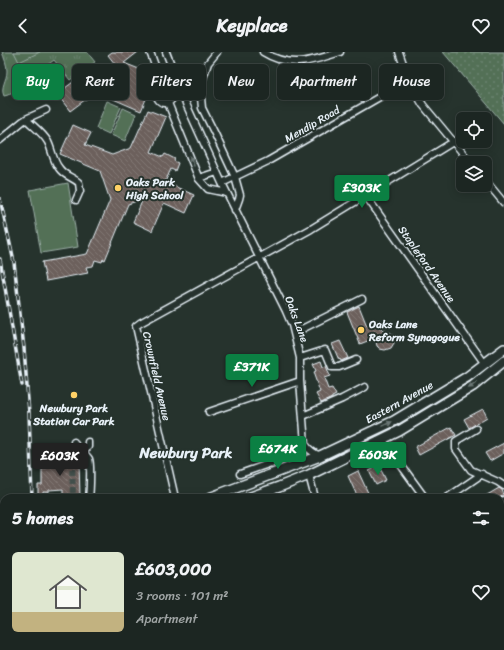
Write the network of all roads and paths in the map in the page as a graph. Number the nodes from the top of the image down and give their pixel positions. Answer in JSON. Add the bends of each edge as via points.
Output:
{"nodes":[{"id":1,"x":150,"y":52,"type":"edge"},
{"id":2,"x":166,"y":52,"type":"edge"},
{"id":3,"x":217,"y":52,"type":"edge"},
{"id":4,"x":263,"y":52,"type":"edge"},
{"id":5,"x":340,"y":52,"type":"edge"},
{"id":6,"x":399,"y":52,"type":"edge"},
{"id":7,"x":154,"y":64,"type":"edge"},
{"id":8,"x":403,"y":64,"type":"edge"},
{"id":9,"x":379,"y":97,"type":"edge"},
{"id":10,"x":158,"y":100,"type":"edge"},
{"id":11,"x":171,"y":100,"type":"edge"},
{"id":12,"x":420,"y":100,"type":"edge"},
{"id":13,"x":168,"y":103,"type":"junction"},
{"id":14,"x":46,"y":110,"type":"dead end"},
{"id":15,"x":24,"y":121,"type":"junction"},
{"id":16,"x":0,"y":140,"type":"edge"},
{"id":17,"x":453,"y":142,"type":"junction"},
{"id":18,"x":464,"y":156,"type":"edge"},
{"id":19,"x":217,"y":172,"type":"junction"},
{"id":20,"x":234,"y":177,"type":"junction"},
{"id":21,"x":198,"y":178,"type":"junction"},
{"id":22,"x":222,"y":183,"type":"junction"},
{"id":23,"x":492,"y":188,"type":"edge"},
{"id":24,"x":227,"y":193,"type":"junction"},
{"id":25,"x":366,"y":196,"type":"junction"},
{"id":26,"x":76,"y":200,"type":"dead end"},
{"id":27,"x":504,"y":203,"type":"edge"},
{"id":28,"x":235,"y":210,"type":"junction"},
{"id":29,"x":260,"y":257,"type":"junction"},
{"id":30,"x":362,"y":299,"type":"dead end"},
{"id":31,"x":294,"y":333,"type":"junction"},
{"id":32,"x":504,"y":349,"type":"edge"},
{"id":33,"x":300,"y":358,"type":"junction"},
{"id":34,"x":356,"y":360,"type":"dead end"},
{"id":35,"x":504,"y":361,"type":"edge"},
{"id":36,"x":485,"y":364,"type":"junction"},
{"id":37,"x":300,"y":381,"type":"junction"},
{"id":38,"x":365,"y":386,"type":"dead end"},
{"id":39,"x":209,"y":412,"type":"dead end"},
{"id":40,"x":303,"y":416,"type":"junction"},
{"id":41,"x":476,"y":429,"type":"dead end"},
{"id":42,"x":382,"y":439,"type":"junction"},
{"id":43,"x":74,"y":442,"type":"dead end"},
{"id":44,"x":88,"y":442,"type":"dead end"},
{"id":45,"x":305,"y":444,"type":"junction"},
{"id":46,"x":81,"y":451,"type":"junction"},
{"id":47,"x":320,"y":456,"type":"junction"},
{"id":48,"x":72,"y":460,"type":"dead end"},
{"id":49,"x":300,"y":463,"type":"junction"},
{"id":50,"x":240,"y":474,"type":"dead end"},
{"id":51,"x":482,"y":474,"type":"junction"},
{"id":52,"x":309,"y":475,"type":"junction"},
{"id":53,"x":504,"y":486,"type":"edge"},
{"id":54,"x":89,"y":494,"type":"edge"},
{"id":55,"x":174,"y":494,"type":"edge"},
{"id":56,"x":219,"y":494,"type":"edge"},
{"id":57,"x":259,"y":494,"type":"edge"},
{"id":58,"x":313,"y":494,"type":"edge"},
{"id":59,"x":422,"y":494,"type":"edge"},
{"id":60,"x":453,"y":494,"type":"edge"}],
"edges":[{"from":1,"to":7,"type":"street"},
{"from":2,"to":19,"type":"street","name":"Oaks Lane"},
{"from":3,"to":20,"type":"street","via":[[208,63],[200,87],[202,108]]},
{"from":4,"to":5,"type":"street","via":[[277,59],[299,63]]},
{"from":6,"to":8,"type":"street"},
{"from":9,"to":20,"type":"street","name":"Mendip Road","via":[[268,161]]},
{"from":10,"to":13,"type":"street"},
{"from":11,"to":13,"type":"street"},
{"from":12,"to":17,"type":"street"},
{"from":21,"to":13,"type":"street","one_way":true},
{"from":14,"to":15,"type":"street"},
{"from":15,"to":16,"type":"street"},
{"from":15,"to":26,"type":"street","via":[[48,142],[60,170],[79,183],[80,191]]},
{"from":17,"to":18,"type":"street"},
{"from":17,"to":25,"type":"street"},
{"from":19,"to":21,"type":"street"},
{"from":19,"to":22,"type":"street","name":"Oaks Lane"},
{"from":20,"to":22,"type":"street","name":"Mendip Road"},
{"from":20,"to":28,"type":"street","via":[[240,195]]},
{"from":21,"to":24,"type":"street","via":[[208,189]]},
{"from":22,"to":24,"type":"street","name":"Oaks Lane"},
{"from":23,"to":27,"type":"street"},
{"from":24,"to":28,"type":"street","name":"Oaks Lane"},
{"from":25,"to":29,"type":"street"},
{"from":25,"to":36,"type":"street","name":"Stapleford Avenue"},
{"from":28,"to":29,"type":"street","name":"Oaks Lane"},
{"from":29,"to":31,"type":"street","name":"Oaks Lane"},
{"from":29,"to":55,"type":"street","name":"Crownfield Avenue","via":[[136,326]]},
{"from":30,"to":31,"type":"street"},
{"from":31,"to":33,"type":"street","name":"Oaks Lane"},
{"from":32,"to":36,"type":"highway","name":"Eastern Avenue"},
{"from":33,"to":34,"type":"street","via":[[325,350],[332,367]]},
{"from":33,"to":37,"type":"street","name":"Oaks Lane"},
{"from":35,"to":42,"type":"highway","one_way":true,"via":[[473,386]]},
{"from":47,"to":36,"type":"highway","name":"Eastern Avenue","one_way":true,"via":[[394,421]]},
{"from":37,"to":39,"type":"street"},
{"from":37,"to":40,"type":"street","name":"Oaks Lane"},
{"from":38,"to":40,"type":"street"},
{"from":40,"to":45,"type":"street","name":"Oaks Lane"},
{"from":41,"to":51,"type":"street","via":[[456,441],[456,449],[471,470]]},
{"from":42,"to":52,"type":"highway"},
{"from":42,"to":59,"type":"street"},
{"from":43,"to":46,"type":"street","via":[[75,447]]},
{"from":44,"to":46,"type":"street","via":[[88,447]]},
{"from":45,"to":47,"type":"street"},
{"from":45,"to":49,"type":"street","name":"Oaks Lane"},
{"from":45,"to":50,"type":"street","via":[[288,457]]},
{"from":46,"to":48,"type":"street","via":[[72,456]]},
{"from":46,"to":54,"type":"street","via":[[89,459]]},
{"from":47,"to":49,"type":"highway","name":"Eastern Avenue"},
{"from":49,"to":56,"type":"highway","name":"Eastern Avenue"},
{"from":51,"to":53,"type":"street"},
{"from":51,"to":60,"type":"street"},
{"from":52,"to":57,"type":"highway"},
{"from":52,"to":58,"type":"street"}]}
